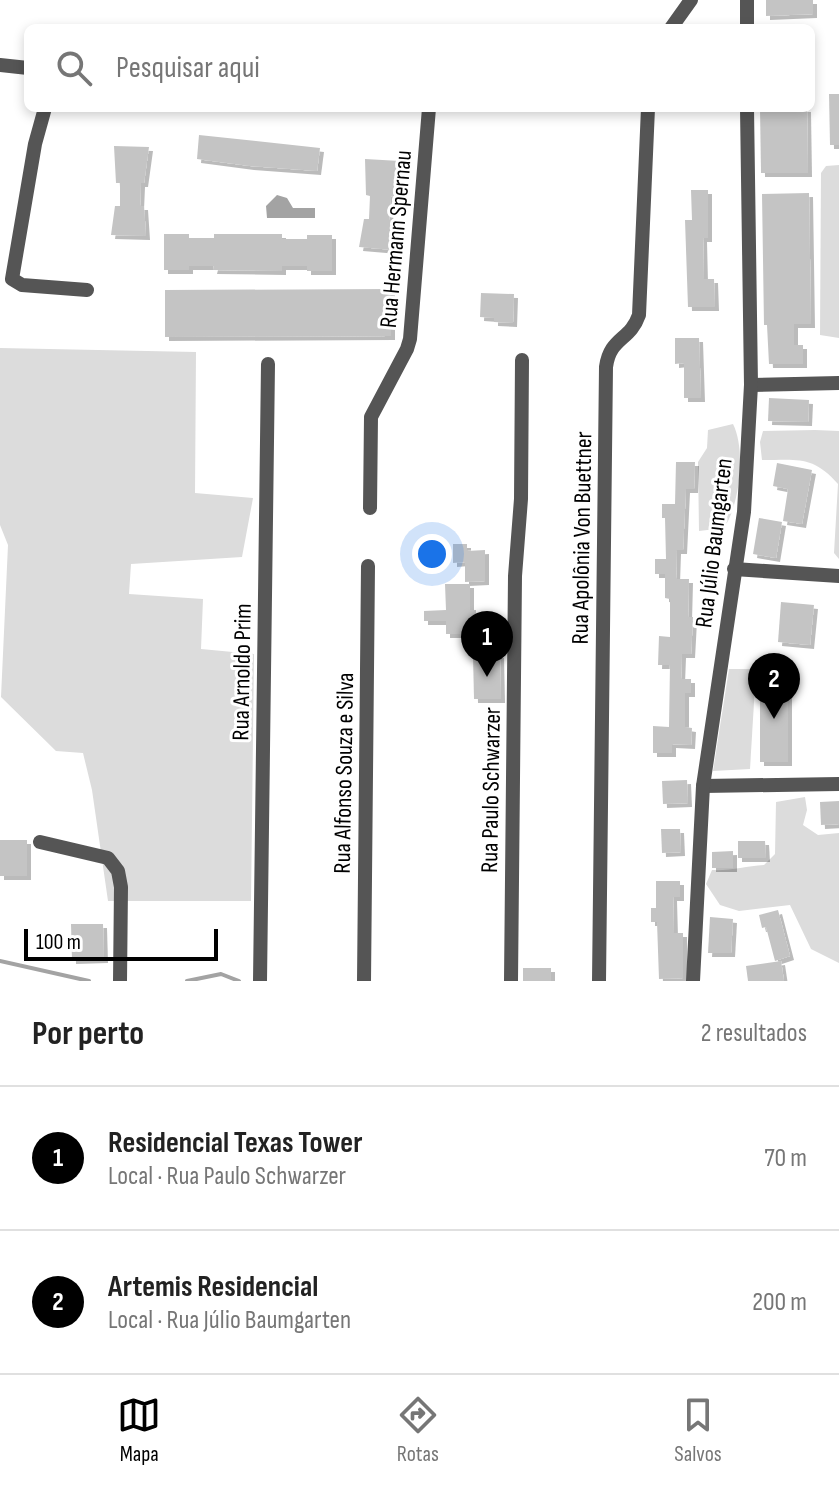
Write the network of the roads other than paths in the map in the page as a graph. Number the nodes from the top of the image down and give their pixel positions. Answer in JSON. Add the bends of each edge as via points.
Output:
{"nodes":[{"id":1,"x":688,"y":2,"type":"edge"},
{"id":2,"x":745,"y":3,"type":"edge"},
{"id":3,"x":674,"y":24,"type":"edge"},
{"id":4,"x":747,"y":24,"type":"edge"},
{"id":5,"x":0,"y":65,"type":"edge"},
{"id":6,"x":24,"y":68,"type":"edge"},
{"id":7,"x":44,"y":112,"type":"edge"},
{"id":8,"x":429,"y":112,"type":"edge"},
{"id":9,"x":648,"y":112,"type":"edge"},
{"id":10,"x":747,"y":112,"type":"edge"},
{"id":11,"x":87,"y":290,"type":"dead end"},
{"id":12,"x":522,"y":360,"type":"dead end"},
{"id":13,"x":268,"y":364,"type":"dead end"},
{"id":14,"x":839,"y":383,"type":"edge"},
{"id":15,"x":751,"y":385,"type":"junction"},
{"id":16,"x":370,"y":508,"type":"dead end"},
{"id":17,"x":368,"y":566,"type":"dead end"},
{"id":18,"x":734,"y":569,"type":"junction"},
{"id":19,"x":839,"y":576,"type":"edge"},
{"id":20,"x":839,"y":784,"type":"edge"},
{"id":21,"x":703,"y":786,"type":"junction"},
{"id":22,"x":40,"y":842,"type":"dead end"},
{"id":23,"x":120,"y":981,"type":"edge"},
{"id":24,"x":260,"y":981,"type":"edge"},
{"id":25,"x":364,"y":981,"type":"edge"},
{"id":26,"x":511,"y":981,"type":"edge"},
{"id":27,"x":599,"y":981,"type":"edge"},
{"id":28,"x":693,"y":981,"type":"edge"}],
"edges":[{"from":1,"to":3,"type":"street"},
{"from":2,"to":4,"type":"street"},
{"from":5,"to":6,"type":"street"},
{"from":7,"to":11,"type":"street","via":[[12,279],[22,285]]},
{"from":8,"to":16,"type":"street","name":"Rua Hermann Spernau","via":[[410,339],[371,417]]},
{"from":9,"to":27,"type":"street","name":"Rua Apolônia Von Buettner","via":[[639,315],[635,327],[610,349],[606,367]]},
{"from":10,"to":15,"type":"street","name":"Rua Júlio Baumgarten"},
{"from":12,"to":26,"type":"street","name":"Rua Paulo Schwarzer"},
{"from":13,"to":24,"type":"street","name":"Rua Arnoldo Prim"},
{"from":14,"to":15,"type":"street"},
{"from":15,"to":18,"type":"street","name":"Rua Júlio Baumgarten","via":[[744,512]]},
{"from":17,"to":25,"type":"street","name":"Rua Alfonso Souza e Silva"},
{"from":18,"to":19,"type":"street"},
{"from":18,"to":21,"type":"street","name":"Rua Júlio Baumgarten"},
{"from":20,"to":21,"type":"street"},
{"from":21,"to":28,"type":"street","name":"Rua Júlio Baumgarten"},
{"from":22,"to":23,"type":"street","via":[[108,858],[118,871]]}]}
